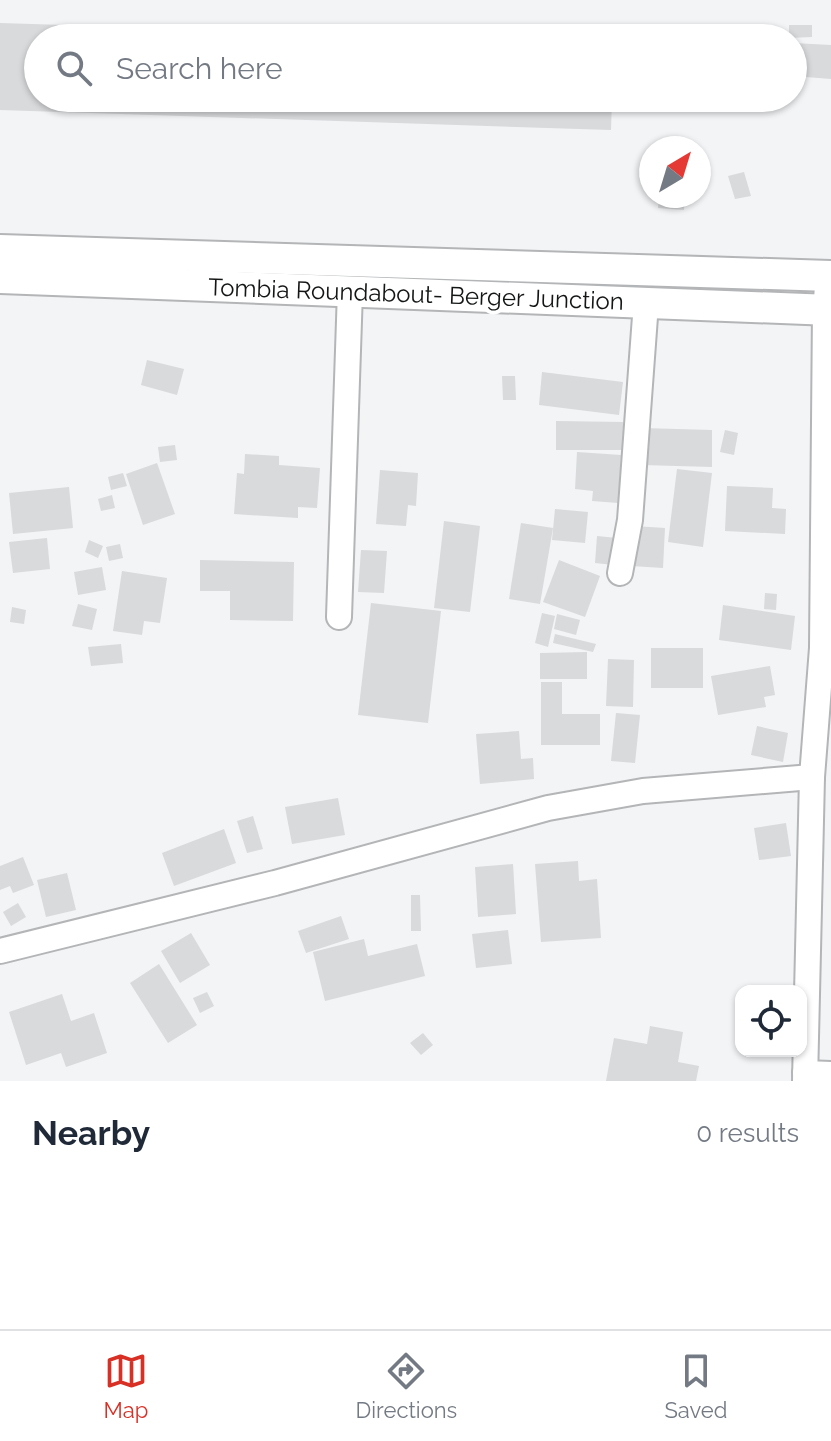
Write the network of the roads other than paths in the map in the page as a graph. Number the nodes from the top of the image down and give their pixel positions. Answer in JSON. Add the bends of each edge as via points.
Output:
{"nodes":[{"id":1,"x":0,"y":250,"type":"edge"},
{"id":2,"x":830,"y":276,"type":"edge"},
{"id":3,"x":0,"y":278,"type":"edge"},
{"id":4,"x":350,"y":291,"type":"junction"},
{"id":5,"x":646,"y":303,"type":"junction"},
{"id":6,"x":828,"y":310,"type":"edge"},
{"id":7,"x":620,"y":573,"type":"dead end"},
{"id":8,"x":339,"y":617,"type":"dead end"},
{"id":9,"x":826,"y":648,"type":"edge"},
{"id":10,"x":812,"y":777,"type":"junction"},
{"id":11,"x":821,"y":861,"type":"edge"},
{"id":12,"x":0,"y":951,"type":"edge"},
{"id":13,"x":831,"y":1074,"type":"edge"},
{"id":14,"x":805,"y":1077,"type":"edge"}],
"edges":[{"from":1,"to":2,"type":"main road","name":"Tombia Roundabout- Berger Junction"},
{"from":2,"to":6,"type":"street"},
{"from":3,"to":4,"type":"main road","name":"Tombia Roundabout- Berger Junction"},
{"from":4,"to":5,"type":"main road","name":"Tombia Roundabout- Berger Junction"},
{"from":4,"to":8,"type":"street"},
{"from":5,"to":6,"type":"main road","name":"Tombia Roundabout- Berger Junction"},
{"from":5,"to":7,"type":"street","via":[[630,520]]},
{"from":6,"to":9,"type":"street"},
{"from":9,"to":10,"type":"street"},
{"from":10,"to":11,"type":"street"},
{"from":10,"to":12,"type":"street","via":[[643,791],[548,808]]},
{"from":11,"to":14,"type":"street"},
{"from":13,"to":14,"type":"street"}]}
